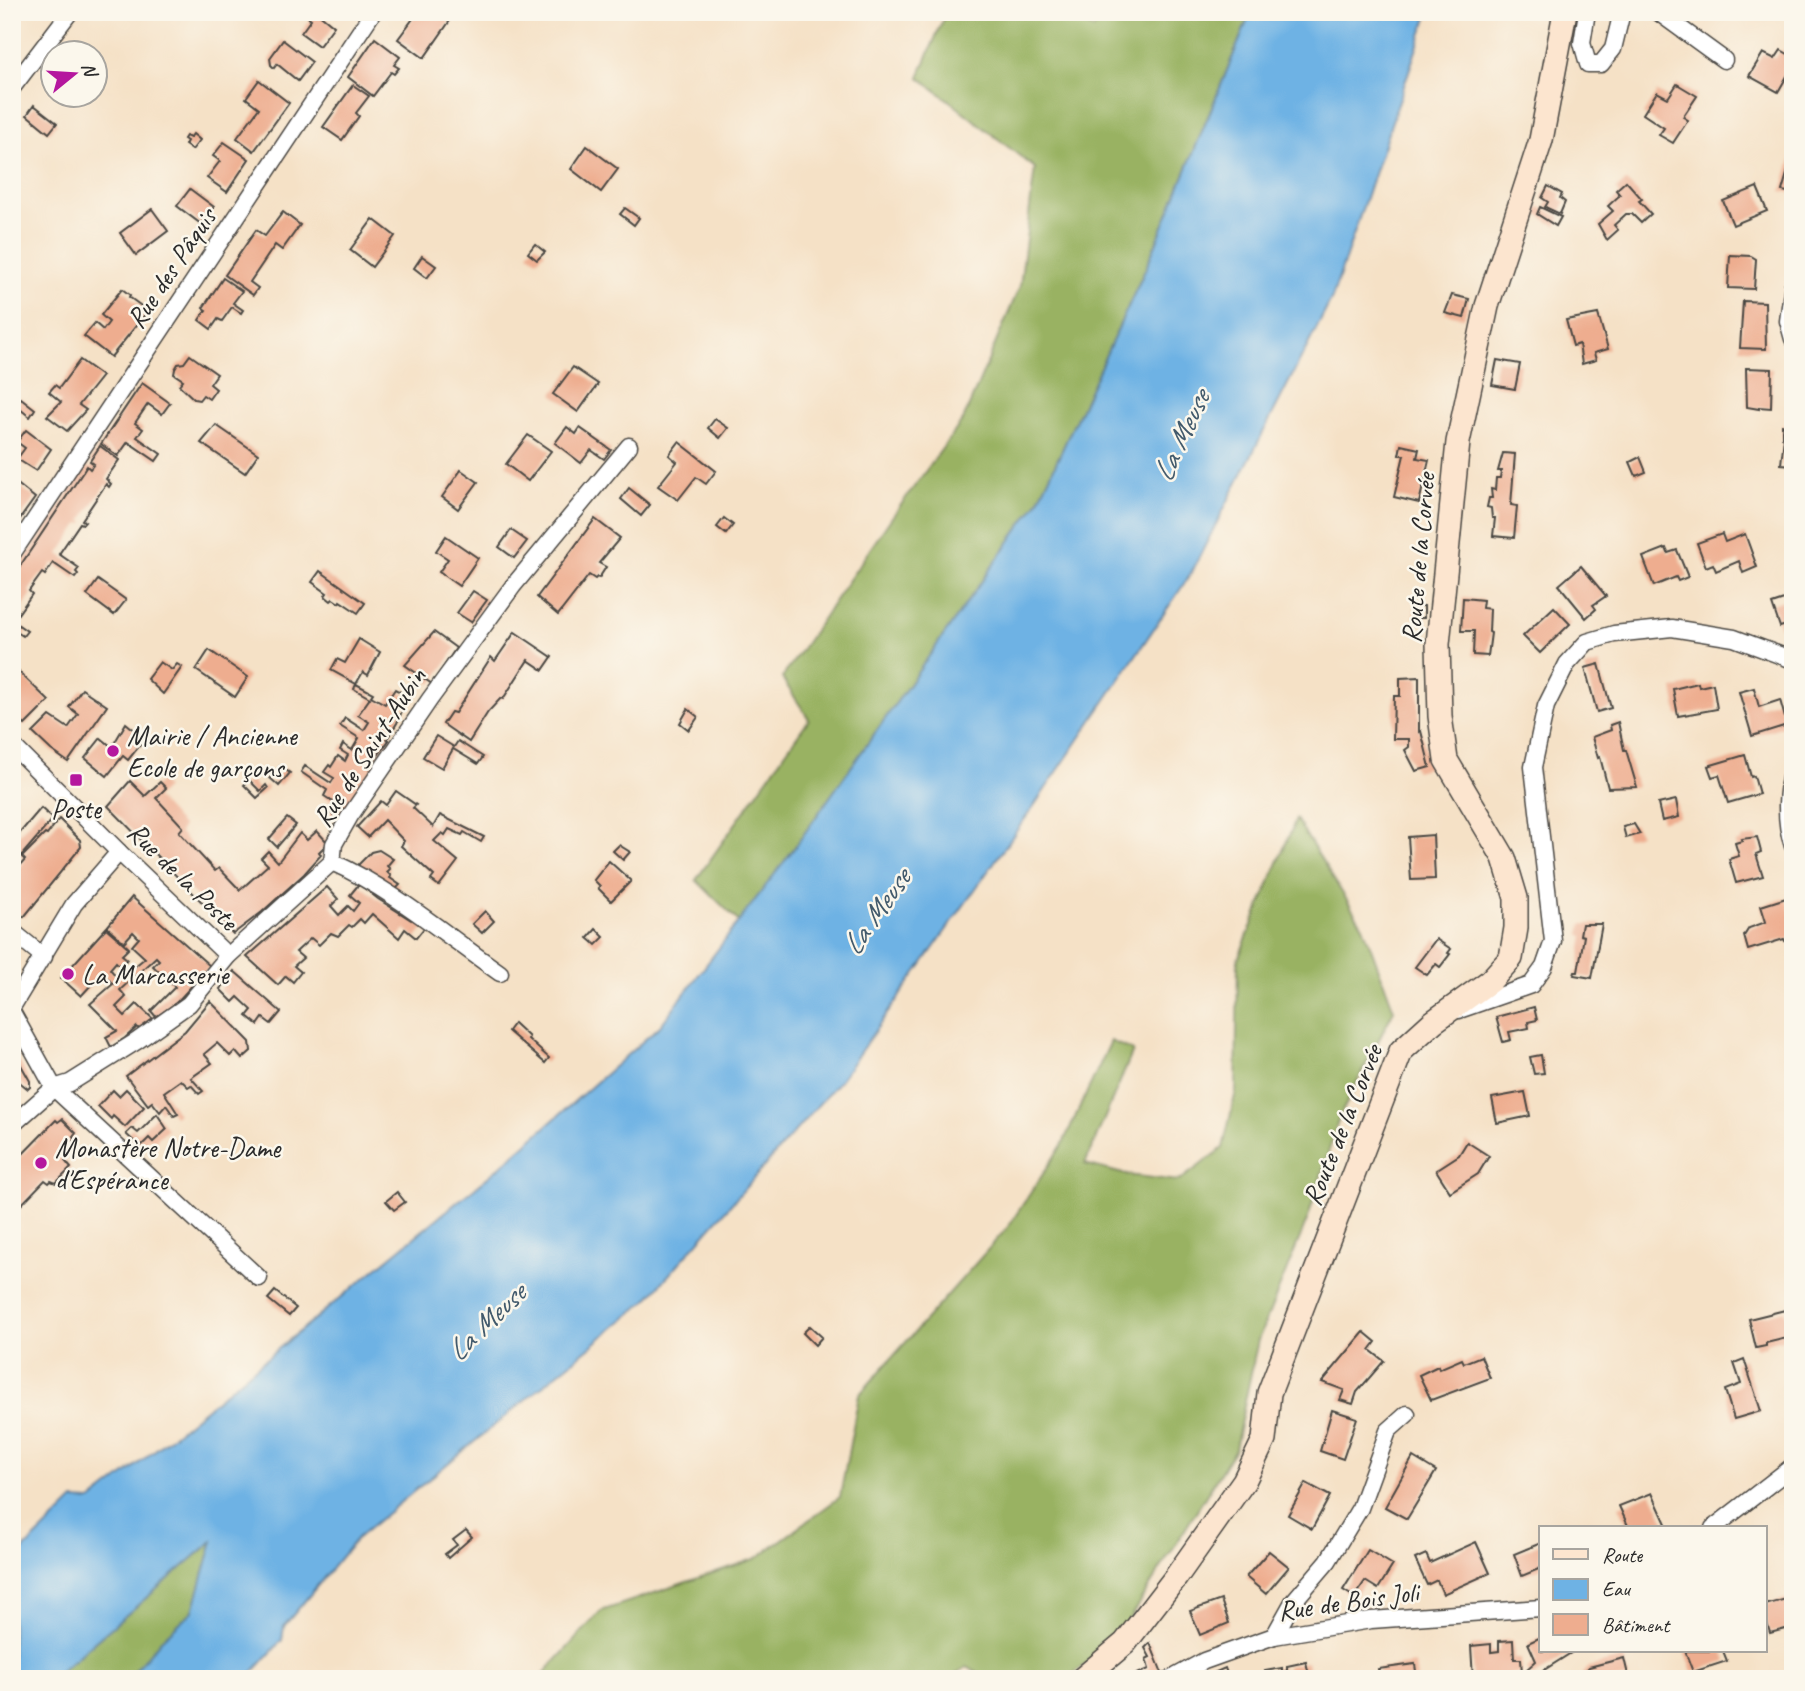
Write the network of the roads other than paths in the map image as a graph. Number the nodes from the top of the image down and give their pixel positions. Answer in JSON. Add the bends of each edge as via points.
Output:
{"nodes":[{"id":1,"x":70,"y":12,"type":"edge"},
{"id":2,"x":373,"y":12,"type":"edge"},
{"id":3,"x":1565,"y":12,"type":"edge"},
{"id":4,"x":1587,"y":12,"type":"edge"},
{"id":5,"x":1622,"y":12,"type":"edge"},
{"id":6,"x":1658,"y":12,"type":"edge"},
{"id":7,"x":1724,"y":60,"type":"dead end"},
{"id":8,"x":12,"y":88,"type":"edge"},
{"id":9,"x":1793,"y":284,"type":"edge"},
{"id":10,"x":1793,"y":339,"type":"edge"},
{"id":11,"x":629,"y":446,"type":"dead end"},
{"id":12,"x":12,"y":554,"type":"edge"},
{"id":13,"x":1793,"y":660,"type":"edge"},
{"id":14,"x":12,"y":745,"type":"edge"},
{"id":15,"x":1793,"y":766,"type":"edge"},
{"id":16,"x":1793,"y":846,"type":"edge"},
{"id":17,"x":119,"y":852,"type":"junction"},
{"id":18,"x":332,"y":862,"type":"junction"},
{"id":19,"x":12,"y":931,"type":"edge"},
{"id":20,"x":228,"y":956,"type":"junction"},
{"id":21,"x":44,"y":957,"type":"junction"},
{"id":22,"x":500,"y":973,"type":"dead end"},
{"id":23,"x":12,"y":1009,"type":"edge"},
{"id":24,"x":1443,"y":1015,"type":"junction"},
{"id":25,"x":54,"y":1088,"type":"junction"},
{"id":26,"x":12,"y":1125,"type":"edge"},
{"id":27,"x":259,"y":1278,"type":"dead end"},
{"id":28,"x":1407,"y":1414,"type":"dead end"},
{"id":29,"x":1793,"y":1466,"type":"edge"},
{"id":30,"x":1716,"y":1526,"type":"edge"},
{"id":31,"x":1539,"y":1608,"type":"edge"},
{"id":32,"x":1274,"y":1636,"type":"junction"},
{"id":33,"x":1082,"y":1679,"type":"edge"},
{"id":34,"x":1171,"y":1679,"type":"edge"}],
"edges":[{"from":1,"to":8,"type":"street"},
{"from":2,"to":12,"type":"street","name":"Rue des Pâquis"},
{"from":3,"to":24,"type":"street","name":"Route de la Corvée","via":[[1541,140],[1487,306],[1458,442],[1438,644],[1446,760],[1504,858],[1516,898],[1516,928],[1511,958],[1490,981]]},
{"from":4,"to":5,"type":"street","via":[[1582,43],[1588,64],[1601,64],[1612,50]]},
{"from":6,"to":7,"type":"street"},
{"from":9,"to":10,"type":"street","via":[[1788,321]]},
{"from":11,"to":18,"type":"street","name":"Rue de Saint-Aubin","via":[[513,586],[430,699],[349,816],[334,844]]},
{"from":13,"to":24,"type":"street","via":[[1734,638],[1672,628],[1614,634],[1587,642],[1576,653],[1546,706],[1534,767],[1553,941],[1544,967],[1531,985]]},
{"from":14,"to":17,"type":"street","name":"Rue de la Poste"},
{"from":15,"to":16,"type":"street","via":[[1788,783],[1788,834]]},
{"from":17,"to":20,"type":"street","name":"Rue de la Poste"},
{"from":17,"to":21,"type":"street","via":[[74,904]]},
{"from":18,"to":20,"type":"street","name":"Rue de Saint-Aubin"},
{"from":18,"to":22,"type":"street","via":[[403,901]]},
{"from":19,"to":21,"type":"street"},
{"from":20,"to":25,"type":"street","name":"Rue de Saint-Aubin","via":[[189,1004],[70,1083]]},
{"from":21,"to":23,"type":"street"},
{"from":23,"to":25,"type":"street"},
{"from":24,"to":33,"type":"street","name":"Route de la Corvée","via":[[1401,1051],[1269,1393],[1264,1440],[1244,1481],[1125,1643]]},
{"from":25,"to":26,"type":"street","name":"Rue de Saint-Aubin"},
{"from":25,"to":27,"type":"street"},
{"from":28,"to":32,"type":"street","via":[[1388,1431],[1360,1508]]},
{"from":29,"to":30,"type":"street"},
{"from":31,"to":32,"type":"street","name":"Rue de Bois Joli","via":[[1371,1620]]},
{"from":32,"to":34,"type":"street","name":"Rue de Bois Joli","via":[[1204,1661]]}]}
